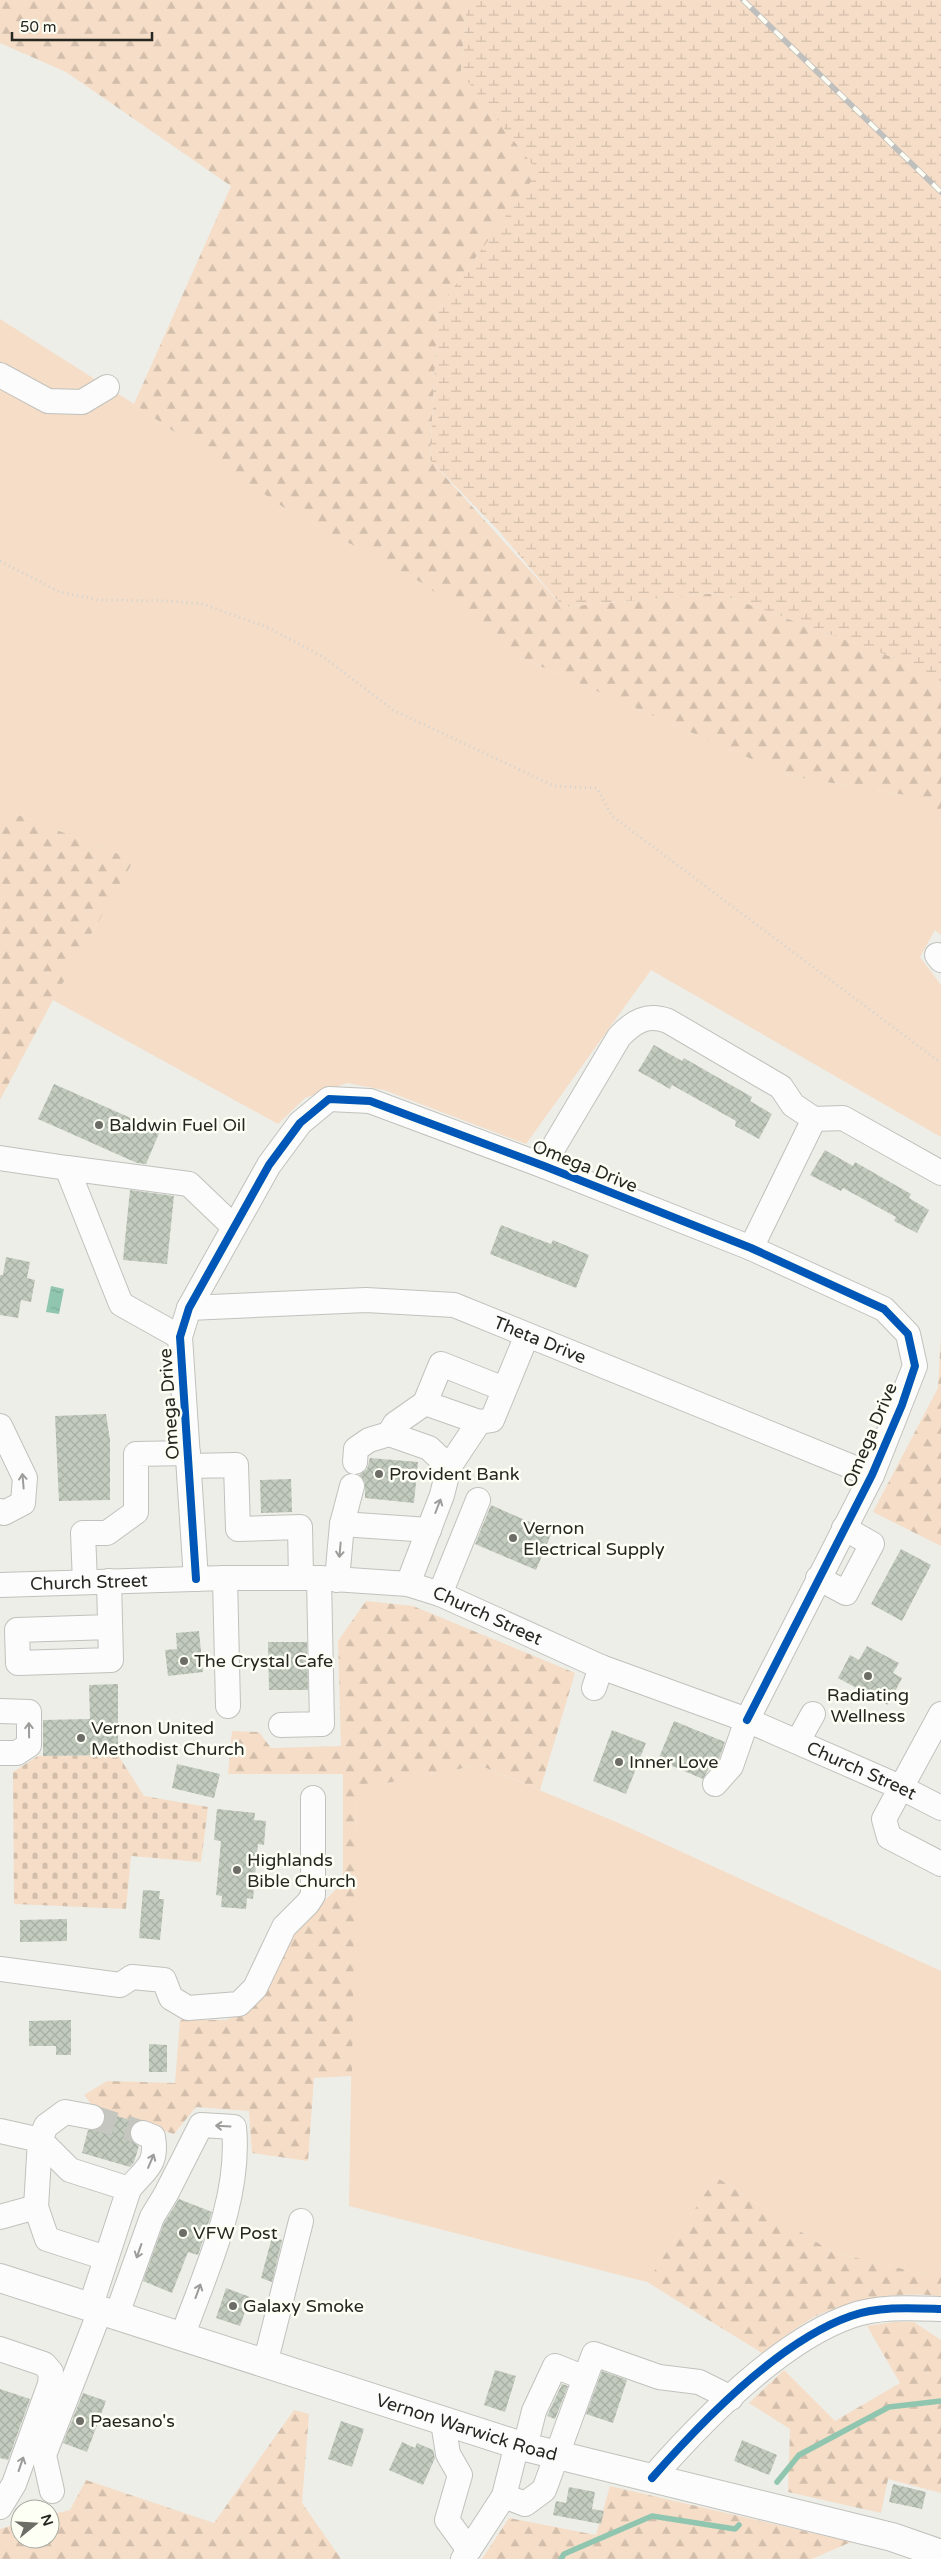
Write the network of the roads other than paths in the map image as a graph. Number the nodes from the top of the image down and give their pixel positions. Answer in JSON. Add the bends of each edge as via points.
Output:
{"nodes":[{"id":1,"x":0,"y":375,"type":"edge"},
{"id":2,"x":107,"y":387,"type":"dead end"},
{"id":3,"x":814,"y":1118,"type":"junction"},
{"id":4,"x":0,"y":1158,"type":"edge"},
{"id":5,"x":544,"y":1166,"type":"junction"},
{"id":6,"x":67,"y":1168,"type":"junction"},
{"id":7,"x":941,"y":1173,"type":"edge"},
{"id":8,"x":234,"y":1227,"type":"junction"},
{"id":9,"x":751,"y":1248,"type":"junction"},
{"id":10,"x":189,"y":1308,"type":"junction"},
{"id":11,"x":526,"y":1336,"type":"junction"},
{"id":12,"x":180,"y":1337,"type":"junction"},
{"id":13,"x":504,"y":1389,"type":"junction"},
{"id":14,"x":425,"y":1403,"type":"junction"},
{"id":15,"x":479,"y":1422,"type":"junction"},
{"id":16,"x":0,"y":1426,"type":"edge"},
{"id":17,"x":389,"y":1434,"type":"junction"},
{"id":18,"x":188,"y":1459,"type":"junction"},
{"id":19,"x":355,"y":1462,"type":"dead end"},
{"id":20,"x":449,"y":1466,"type":"junction"},
{"id":21,"x":872,"y":1474,"type":"junction"},
{"id":22,"x":352,"y":1486,"type":"dead end"},
{"id":23,"x":478,"y":1500,"type":"dead end"},
{"id":24,"x":0,"y":1511,"type":"edge"},
{"id":25,"x":342,"y":1524,"type":"junction"},
{"id":26,"x":844,"y":1528,"type":"junction"},
{"id":27,"x":428,"y":1530,"type":"junction"},
{"id":28,"x":225,"y":1578,"type":"junction"},
{"id":29,"x":818,"y":1578,"type":"junction"},
{"id":30,"x":196,"y":1579,"type":"junction"},
{"id":31,"x":319,"y":1579,"type":"junction"},
{"id":32,"x":109,"y":1581,"type":"junction"},
{"id":33,"x":84,"y":1582,"type":"junction"},
{"id":34,"x":408,"y":1584,"type":"junction"},
{"id":35,"x":0,"y":1585,"type":"edge"},
{"id":36,"x":440,"y":1594,"type":"junction"},
{"id":37,"x":110,"y":1627,"type":"dead end"},
{"id":38,"x":228,"y":1706,"type":"dead end"},
{"id":39,"x":0,"y":1711,"type":"edge"},
{"id":40,"x":813,"y":1714,"type":"dead end"},
{"id":41,"x":941,"y":1714,"type":"edge"},
{"id":42,"x":747,"y":1720,"type":"junction"},
{"id":43,"x":281,"y":1725,"type":"dead end"},
{"id":44,"x":798,"y":1741,"type":"junction"},
{"id":45,"x":0,"y":1753,"type":"edge"},
{"id":46,"x":715,"y":1784,"type":"dead end"},
{"id":47,"x":900,"y":1787,"type":"junction"},
{"id":48,"x":313,"y":1798,"type":"dead end"},
{"id":49,"x":941,"y":1808,"type":"edge"},
{"id":50,"x":941,"y":1864,"type":"edge"},
{"id":51,"x":0,"y":1969,"type":"edge"},
{"id":52,"x":92,"y":2117,"type":"tunnel mouth"},
{"id":53,"x":0,"y":2131,"type":"edge"},
{"id":54,"x":143,"y":2133,"type":"tunnel mouth"},
{"id":55,"x":40,"y":2140,"type":"junction"},
{"id":56,"x":129,"y":2189,"type":"junction"},
{"id":57,"x":36,"y":2207,"type":"junction"},
{"id":58,"x":0,"y":2217,"type":"edge"},
{"id":59,"x":301,"y":2221,"type":"dead end"},
{"id":60,"x":106,"y":2258,"type":"junction"},
{"id":61,"x":0,"y":2278,"type":"edge"},
{"id":62,"x":941,"y":2309,"type":"edge"},
{"id":63,"x":102,"y":2312,"type":"junction"},
{"id":64,"x":182,"y":2337,"type":"junction"},
{"id":65,"x":0,"y":2349,"type":"edge"},
{"id":66,"x":266,"y":2364,"type":"junction"},
{"id":67,"x":585,"y":2378,"type":"junction"},
{"id":68,"x":731,"y":2398,"type":"junction"},
{"id":69,"x":443,"y":2422,"type":"junction"},
{"id":70,"x":521,"y":2446,"type":"junction"},
{"id":71,"x":556,"y":2455,"type":"junction"},
{"id":72,"x":652,"y":2478,"type":"junction"},
{"id":73,"x":52,"y":2491,"type":"dead end"},
{"id":74,"x":504,"y":2496,"type":"junction"},
{"id":75,"x":0,"y":2508,"type":"edge"},
{"id":76,"x":466,"y":2554,"type":"edge"},
{"id":77,"x":941,"y":2554,"type":"edge"}],
"edges":[{"from":1,"to":2,"type":"street","via":[[48,401],[82,402]]},
{"from":3,"to":5,"type":"street","via":[[793,1105],[781,1087],[655,1016],[632,1023],[619,1037]]},
{"from":3,"to":7,"type":"street","via":[[843,1118]]},
{"from":3,"to":9,"type":"street"},
{"from":4,"to":6,"type":"street"},
{"from":5,"to":8,"type":"street","name":"Omega Drive","via":[[370,1101],[330,1099],[295,1130],[269,1165]]},
{"from":5,"to":9,"type":"street","name":"Omega Drive"},
{"from":6,"to":8,"type":"street","via":[[190,1184]]},
{"from":6,"to":12,"type":"street","via":[[121,1304]]},
{"from":8,"to":10,"type":"street","name":"Omega Drive"},
{"from":9,"to":21,"type":"street","name":"Omega Drive","via":[[884,1310],[908,1334],[916,1366]]},
{"from":10,"to":11,"type":"street","name":"Theta Drive","via":[[366,1300],[454,1305]]},
{"from":10,"to":12,"type":"street","name":"Omega Drive"},
{"from":11,"to":13,"type":"street"},
{"from":11,"to":21,"type":"street","name":"Theta Drive"},
{"from":12,"to":18,"type":"street","name":"Omega Drive"},
{"from":13,"to":14,"type":"street","via":[[440,1364]]},
{"from":13,"to":15,"type":"street","via":[[492,1420]]},
{"from":14,"to":15,"type":"street"},
{"from":14,"to":17,"type":"street","via":[[395,1424]]},
{"from":15,"to":20,"type":"street"},
{"from":24,"to":16,"type":"street","one_way":true,"via":[[4,1513],[22,1504],[25,1478]]},
{"from":17,"to":19,"type":"street","via":[[369,1440],[356,1449]]},
{"from":17,"to":20,"type":"street","via":[[429,1448]]},
{"from":18,"to":30,"type":"street","name":"Omega Drive"},
{"from":18,"to":31,"type":"street","via":[[236,1465],[238,1529],[300,1527]]},
{"from":18,"to":33,"type":"street","via":[[136,1454],[136,1512],[107,1533],[83,1533]]},
{"from":27,"to":20,"type":"street","one_way":true},
{"from":21,"to":26,"type":"street","name":"Omega Drive"},
{"from":22,"to":25,"type":"street"},
{"from":23,"to":36,"type":"street"},
{"from":25,"to":27,"type":"street"},
{"from":25,"to":31,"type":"street","one_way":true},
{"from":26,"to":29,"type":"street","name":"Omega Drive"},
{"from":26,"to":29,"type":"street","via":[[872,1544],[846,1592]]},
{"from":27,"to":34,"type":"street"},
{"from":28,"to":30,"type":"street","name":"Church Street"},
{"from":28,"to":31,"type":"street","name":"Church Street"},
{"from":28,"to":38,"type":"street"},
{"from":29,"to":42,"type":"street","name":"Omega Drive"},
{"from":30,"to":32,"type":"street","name":"Church Street"},
{"from":31,"to":34,"type":"street","name":"Church Street"},
{"from":31,"to":43,"type":"street","via":[[322,1724]]},
{"from":32,"to":33,"type":"street","name":"Church Street"},
{"from":32,"to":37,"type":"street"},
{"from":33,"to":35,"type":"street","name":"Church Street"},
{"from":34,"to":36,"type":"street","name":"Church Street"},
{"from":36,"to":42,"type":"street","name":"Church Street","via":[[598,1677]]},
{"from":45,"to":39,"type":"street","one_way":true,"via":[[18,1753],[29,1745],[29,1712]]},
{"from":40,"to":44,"type":"street"},
{"from":41,"to":47,"type":"street"},
{"from":42,"to":44,"type":"street","name":"Church Street"},
{"from":42,"to":46,"type":"street","name":"Omega Drive","via":[[732,1766]]},
{"from":44,"to":47,"type":"street","name":"Church Street"},
{"from":47,"to":49,"type":"street","name":"Church Street"},
{"from":47,"to":50,"type":"street","via":[[884,1819],[889,1837]]},
{"from":48,"to":51,"type":"street","via":[[313,1895],[284,1927],[255,1988],[239,2004],[188,2008],[170,1998],[164,1980],[132,1977],[120,1984]]},
{"from":52,"to":55,"type":"street","via":[[66,2112],[46,2126]]},
{"from":53,"to":55,"type":"street"},
{"from":56,"to":54,"type":"street","one_way":true,"via":[[150,2168],[156,2151],[153,2137]]},
{"from":55,"to":56,"type":"street","via":[[70,2170]]},
{"from":55,"to":57,"type":"street"},
{"from":56,"to":60,"type":"street"},
{"from":57,"to":58,"type":"street"},
{"from":57,"to":60,"type":"street","via":[[48,2239]]},
{"from":59,"to":66,"type":"street"},
{"from":60,"to":63,"type":"street"},
{"from":61,"to":63,"type":"main road","name":"Vernon Warwick Road"},
{"from":62,"to":68,"type":"street","via":[[894,2308],[852,2316],[811,2333]]},
{"from":63,"to":64,"type":"main road","name":"Vernon Warwick Road"},
{"from":64,"to":63,"type":"street","one_way":true,"via":[[226,2214],[236,2152],[234,2127],[201,2125]]},
{"from":63,"to":73,"type":"street","via":[[44,2455]]},
{"from":64,"to":66,"type":"main road","name":"Vernon Warwick Road"},
{"from":75,"to":65,"type":"street","one_way":true,"via":[[14,2484],[50,2384],[51,2372],[44,2364]]},
{"from":66,"to":69,"type":"main road","name":"Vernon Warwick Road"},
{"from":67,"to":68,"type":"street","via":[[594,2354],[659,2377],[699,2382]]},
{"from":67,"to":70,"type":"street","via":[[555,2366]]},
{"from":67,"to":71,"type":"street"},
{"from":68,"to":72,"type":"street"},
{"from":69,"to":70,"type":"main road","name":"Vernon Warwick Road"},
{"from":69,"to":76,"type":"street","via":[[448,2454],[460,2475],[447,2520]]},
{"from":70,"to":71,"type":"main road","name":"Vernon Warwick Road"},
{"from":70,"to":74,"type":"street"},
{"from":71,"to":72,"type":"main road","name":"Vernon Warwick Road"},
{"from":71,"to":74,"type":"street","via":[[544,2490],[525,2504]]},
{"from":72,"to":77,"type":"main road","name":"Vernon Warwick Road","via":[[892,2537]]},
{"from":74,"to":76,"type":"street"}]}
